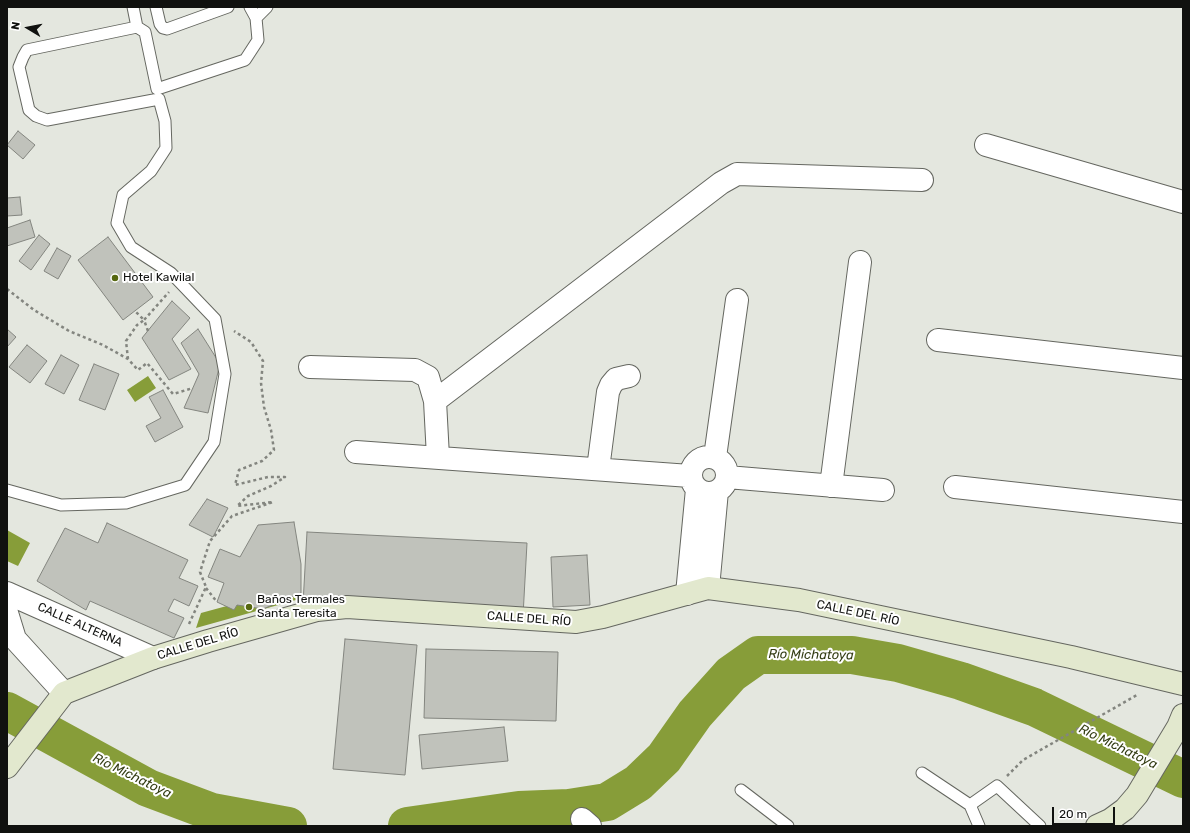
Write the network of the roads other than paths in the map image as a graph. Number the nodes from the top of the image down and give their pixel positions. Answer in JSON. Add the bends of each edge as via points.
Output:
{"nodes":[{"id":1,"x":132,"y":7,"type":"edge"},
{"id":2,"x":156,"y":7,"type":"edge"},
{"id":3,"x":228,"y":7,"type":"edge"},
{"id":4,"x":250,"y":7,"type":"edge"},
{"id":5,"x":266,"y":7,"type":"edge"},
{"id":6,"x":256,"y":18,"type":"junction"},
{"id":7,"x":137,"y":27,"type":"junction"},
{"id":8,"x":158,"y":94,"type":"junction"},
{"id":9,"x":986,"y":145,"type":"dead end"},
{"id":10,"x":922,"y":180,"type":"dead end"},
{"id":11,"x":1183,"y":202,"type":"edge"},
{"id":12,"x":860,"y":262,"type":"dead end"},
{"id":13,"x":737,"y":300,"type":"dead end"},
{"id":14,"x":938,"y":340,"type":"dead end"},
{"id":15,"x":310,"y":367,"type":"dead end"},
{"id":16,"x":1183,"y":368,"type":"edge"},
{"id":17,"x":629,"y":376,"type":"dead end"},
{"id":18,"x":434,"y":401,"type":"junction"},
{"id":19,"x":356,"y":452,"type":"dead end"},
{"id":20,"x":715,"y":457,"type":"junction"},
{"id":21,"x":438,"y":458,"type":"junction"},
{"id":22,"x":598,"y":469,"type":"junction"},
{"id":23,"x":708,"y":483,"type":"junction"},
{"id":24,"x":831,"y":486,"type":"junction"},
{"id":25,"x":955,"y":487,"type":"dead end"},
{"id":26,"x":7,"y":490,"type":"edge"},
{"id":27,"x":883,"y":490,"type":"dead end"},
{"id":28,"x":1183,"y":512,"type":"edge"},
{"id":29,"x":697,"y":591,"type":"junction"},
{"id":30,"x":7,"y":593,"type":"edge"},
{"id":31,"x":7,"y":613,"type":"edge"},
{"id":32,"x":153,"y":658,"type":"junction"},
{"id":33,"x":1183,"y":684,"type":"edge"},
{"id":34,"x":64,"y":693,"type":"junction"},
{"id":35,"x":1180,"y":721,"type":"edge"},
{"id":36,"x":10,"y":763,"type":"edge"},
{"id":37,"x":922,"y":774,"type":"dead end"},
{"id":38,"x":740,"y":790,"type":"dead end"},
{"id":39,"x":970,"y":805,"type":"junction"},
{"id":40,"x":788,"y":826,"type":"edge"},
{"id":41,"x":979,"y":826,"type":"edge"},
{"id":42,"x":1040,"y":826,"type":"edge"},
{"id":43,"x":1097,"y":826,"type":"edge"}],
"edges":[{"from":1,"to":7,"type":"lane"},
{"from":2,"to":3,"type":"lane","via":[[160,24],[167,29]]},
{"from":4,"to":6,"type":"lane"},
{"from":5,"to":6,"type":"lane"},
{"from":6,"to":8,"type":"lane","via":[[258,40],[245,60]]},
{"from":7,"to":8,"type":"lane","via":[[146,32]]},
{"from":7,"to":8,"type":"lane","via":[[27,50],[19,67],[29,110],[47,120]]},
{"from":8,"to":26,"type":"lane","via":[[165,121],[166,148],[151,171],[123,195],[117,223],[131,247],[171,273],[215,319],[225,374],[214,442],[185,485],[126,503],[61,505]]},
{"from":9,"to":11,"type":"street"},
{"from":10,"to":18,"type":"street","via":[[738,174],[721,183]]},
{"from":12,"to":24,"type":"street"},
{"from":13,"to":20,"type":"street"},
{"from":14,"to":16,"type":"street"},
{"from":15,"to":18,"type":"street","via":[[416,370],[428,377]]},
{"from":17,"to":22,"type":"street","via":[[616,379],[608,392]]},
{"from":18,"to":21,"type":"street"},
{"from":19,"to":21,"type":"street"},
{"from":20,"to":23,"type":"street","via":[[726,469]]},
{"from":20,"to":23,"type":"street","via":[[706,456],[692,467]]},
{"from":21,"to":22,"type":"street"},
{"from":22,"to":23,"type":"street"},
{"from":23,"to":24,"type":"street"},
{"from":23,"to":29,"type":"street"},
{"from":24,"to":27,"type":"street"},
{"from":25,"to":28,"type":"street"},
{"from":29,"to":32,"type":"main road","name":"CALLE DEL RÍO","via":[[576,622],[347,607],[317,610]]},
{"from":29,"to":33,"type":"main road","name":"CALLE DEL RÍO","via":[[799,600],[1071,657]]},
{"from":30,"to":32,"type":"street","name":"CALLE ALTERNA"},
{"from":31,"to":34,"type":"street","via":[[15,639]]},
{"from":32,"to":34,"type":"main road","name":"CALLE DEL RÍO"},
{"from":34,"to":36,"type":"main road","name":"CALLE DEL RÍO"},
{"from":35,"to":43,"type":"main road","via":[[1137,795],[1125,809]]},
{"from":37,"to":39,"type":"lane"},
{"from":38,"to":40,"type":"lane"},
{"from":39,"to":41,"type":"lane"},
{"from":39,"to":42,"type":"lane","via":[[997,786]]}]}
